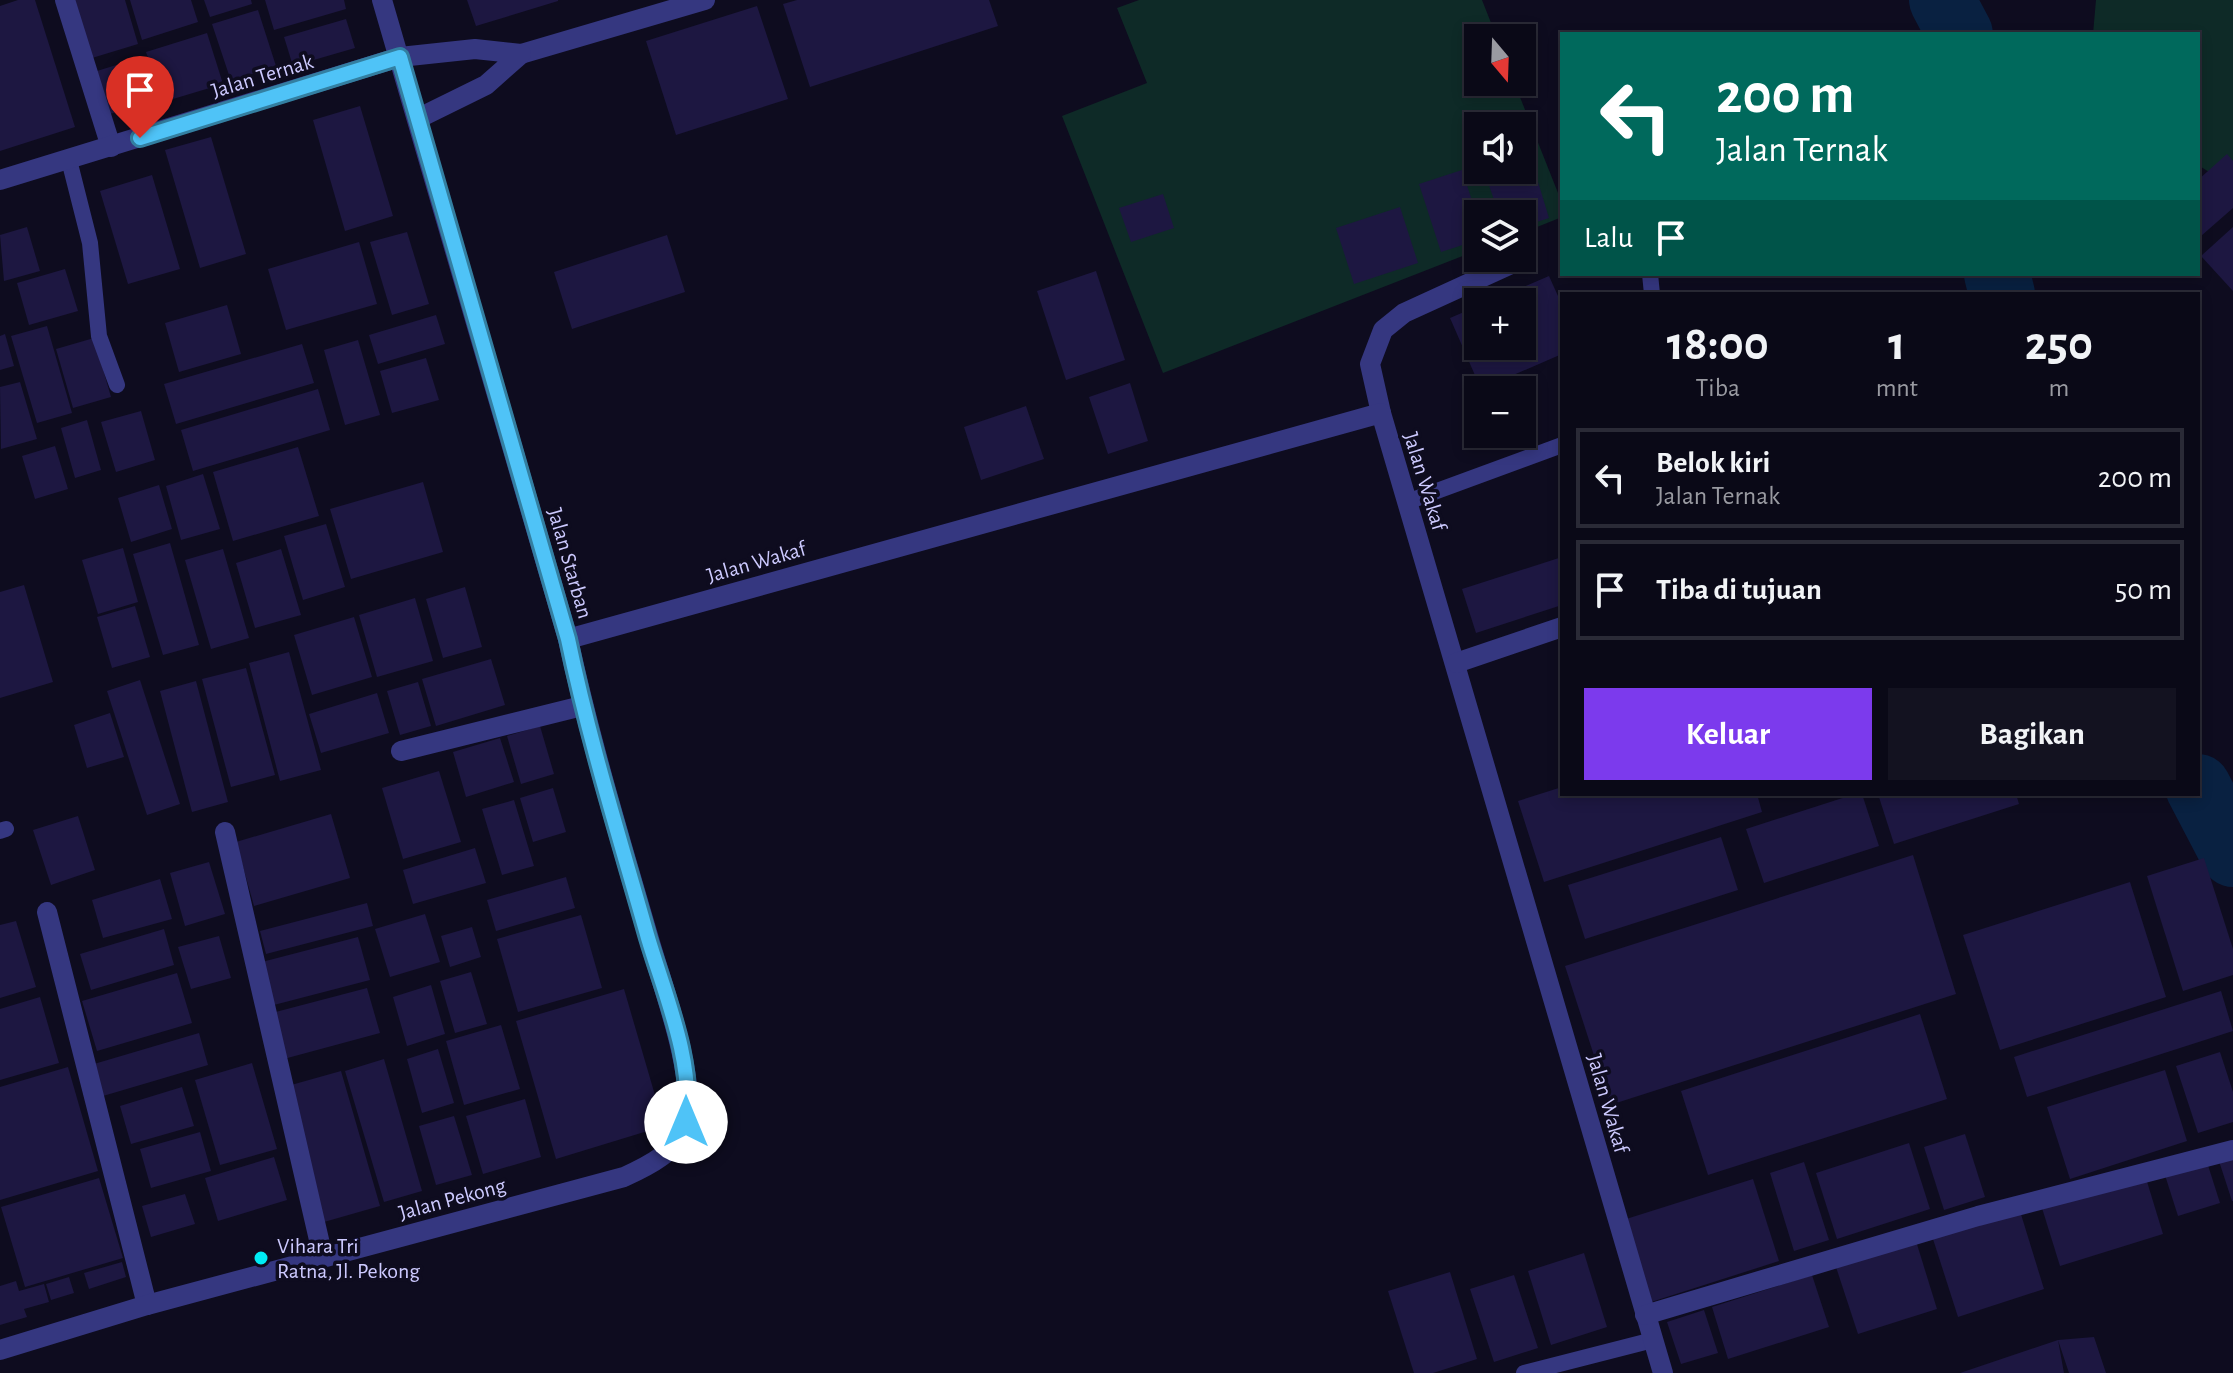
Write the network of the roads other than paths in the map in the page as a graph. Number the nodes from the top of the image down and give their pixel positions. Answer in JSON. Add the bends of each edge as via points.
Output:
{"nodes":[{"id":1,"x":65,"y":0,"type":"edge"},
{"id":2,"x":382,"y":0,"type":"edge"},
{"id":3,"x":705,"y":0,"type":"edge"},
{"id":4,"x":521,"y":54,"type":"junction"},
{"id":5,"x":400,"y":57,"type":"junction"},
{"id":6,"x":419,"y":118,"type":"junction"},
{"id":7,"x":111,"y":147,"type":"junction"},
{"id":8,"x":69,"y":160,"type":"junction"},
{"id":9,"x":0,"y":180,"type":"edge"},
{"id":10,"x":1494,"y":272,"type":"edge"},
{"id":11,"x":117,"y":385,"type":"dead end"},
{"id":12,"x":1381,"y":413,"type":"junction"},
{"id":13,"x":1560,"y":446,"type":"edge"},
{"id":14,"x":1407,"y":502,"type":"junction"},
{"id":15,"x":1560,"y":628,"type":"edge"},
{"id":16,"x":568,"y":639,"type":"junction"},
{"id":17,"x":1456,"y":663,"type":"junction"},
{"id":18,"x":582,"y":706,"type":"junction"},
{"id":19,"x":401,"y":751,"type":"dead end"},
{"id":20,"x":225,"y":832,"type":"dead end"},
{"id":21,"x":47,"y":912,"type":"dead end"},
{"id":22,"x":676,"y":1142,"type":"joint"},
{"id":23,"x":2233,"y":1150,"type":"edge"},
{"id":24,"x":323,"y":1257,"type":"junction"},
{"id":25,"x":147,"y":1305,"type":"junction"},
{"id":26,"x":1645,"y":1315,"type":"junction"},
{"id":27,"x":1653,"y":1340,"type":"junction"},
{"id":28,"x":0,"y":1350,"type":"edge"},
{"id":29,"x":1524,"y":1373,"type":"edge"},
{"id":30,"x":1663,"y":1373,"type":"edge"}],
"edges":[{"from":1,"to":7,"type":"street"},
{"from":2,"to":5,"type":"street","name":"Jalan Starban"},
{"from":3,"to":4,"type":"street"},
{"from":4,"to":5,"type":"street","name":"Jalan Ternak","via":[[475,49]]},
{"from":4,"to":6,"type":"street","via":[[486,85]]},
{"from":5,"to":6,"type":"street","name":"Jalan Starban"},
{"from":5,"to":7,"type":"street","name":"Jalan Ternak"},
{"from":6,"to":16,"type":"street","name":"Jalan Starban"},
{"from":7,"to":8,"type":"street","name":"Jalan Ternak"},
{"from":8,"to":9,"type":"street","name":"Jalan Ternak"},
{"from":8,"to":11,"type":"lane","via":[[90,243],[99,336]]},
{"from":10,"to":12,"type":"street","via":[[1404,313],[1383,330],[1370,364]]},
{"from":12,"to":14,"type":"street","name":"Jalan Wakaf"},
{"from":12,"to":16,"type":"street","name":"Jalan Wakaf"},
{"from":13,"to":14,"type":"lane"},
{"from":14,"to":17,"type":"street","name":"Jalan Wakaf"},
{"from":15,"to":17,"type":"street"},
{"from":16,"to":18,"type":"street","name":"Jalan Starban"},
{"from":17,"to":26,"type":"street","name":"Jalan Wakaf"},
{"from":18,"to":19,"type":"street"},
{"from":18,"to":22,"type":"street","name":"Jalan Starban","via":[[678,1041],[689,1105]]},
{"from":20,"to":24,"type":"street"},
{"from":21,"to":25,"type":"street"},
{"from":22,"to":24,"type":"street","name":"Jalan Pekong","via":[[655,1162],[624,1177]]},
{"from":23,"to":26,"type":"street","via":[[1978,1216]]},
{"from":24,"to":25,"type":"street","name":"Jalan Pekong"},
{"from":25,"to":28,"type":"street","name":"Jalan Pekong"},
{"from":26,"to":27,"type":"street","name":"Jalan Wakaf"},
{"from":27,"to":29,"type":"lane"},
{"from":27,"to":30,"type":"street","name":"Jalan Wakaf"}]}
